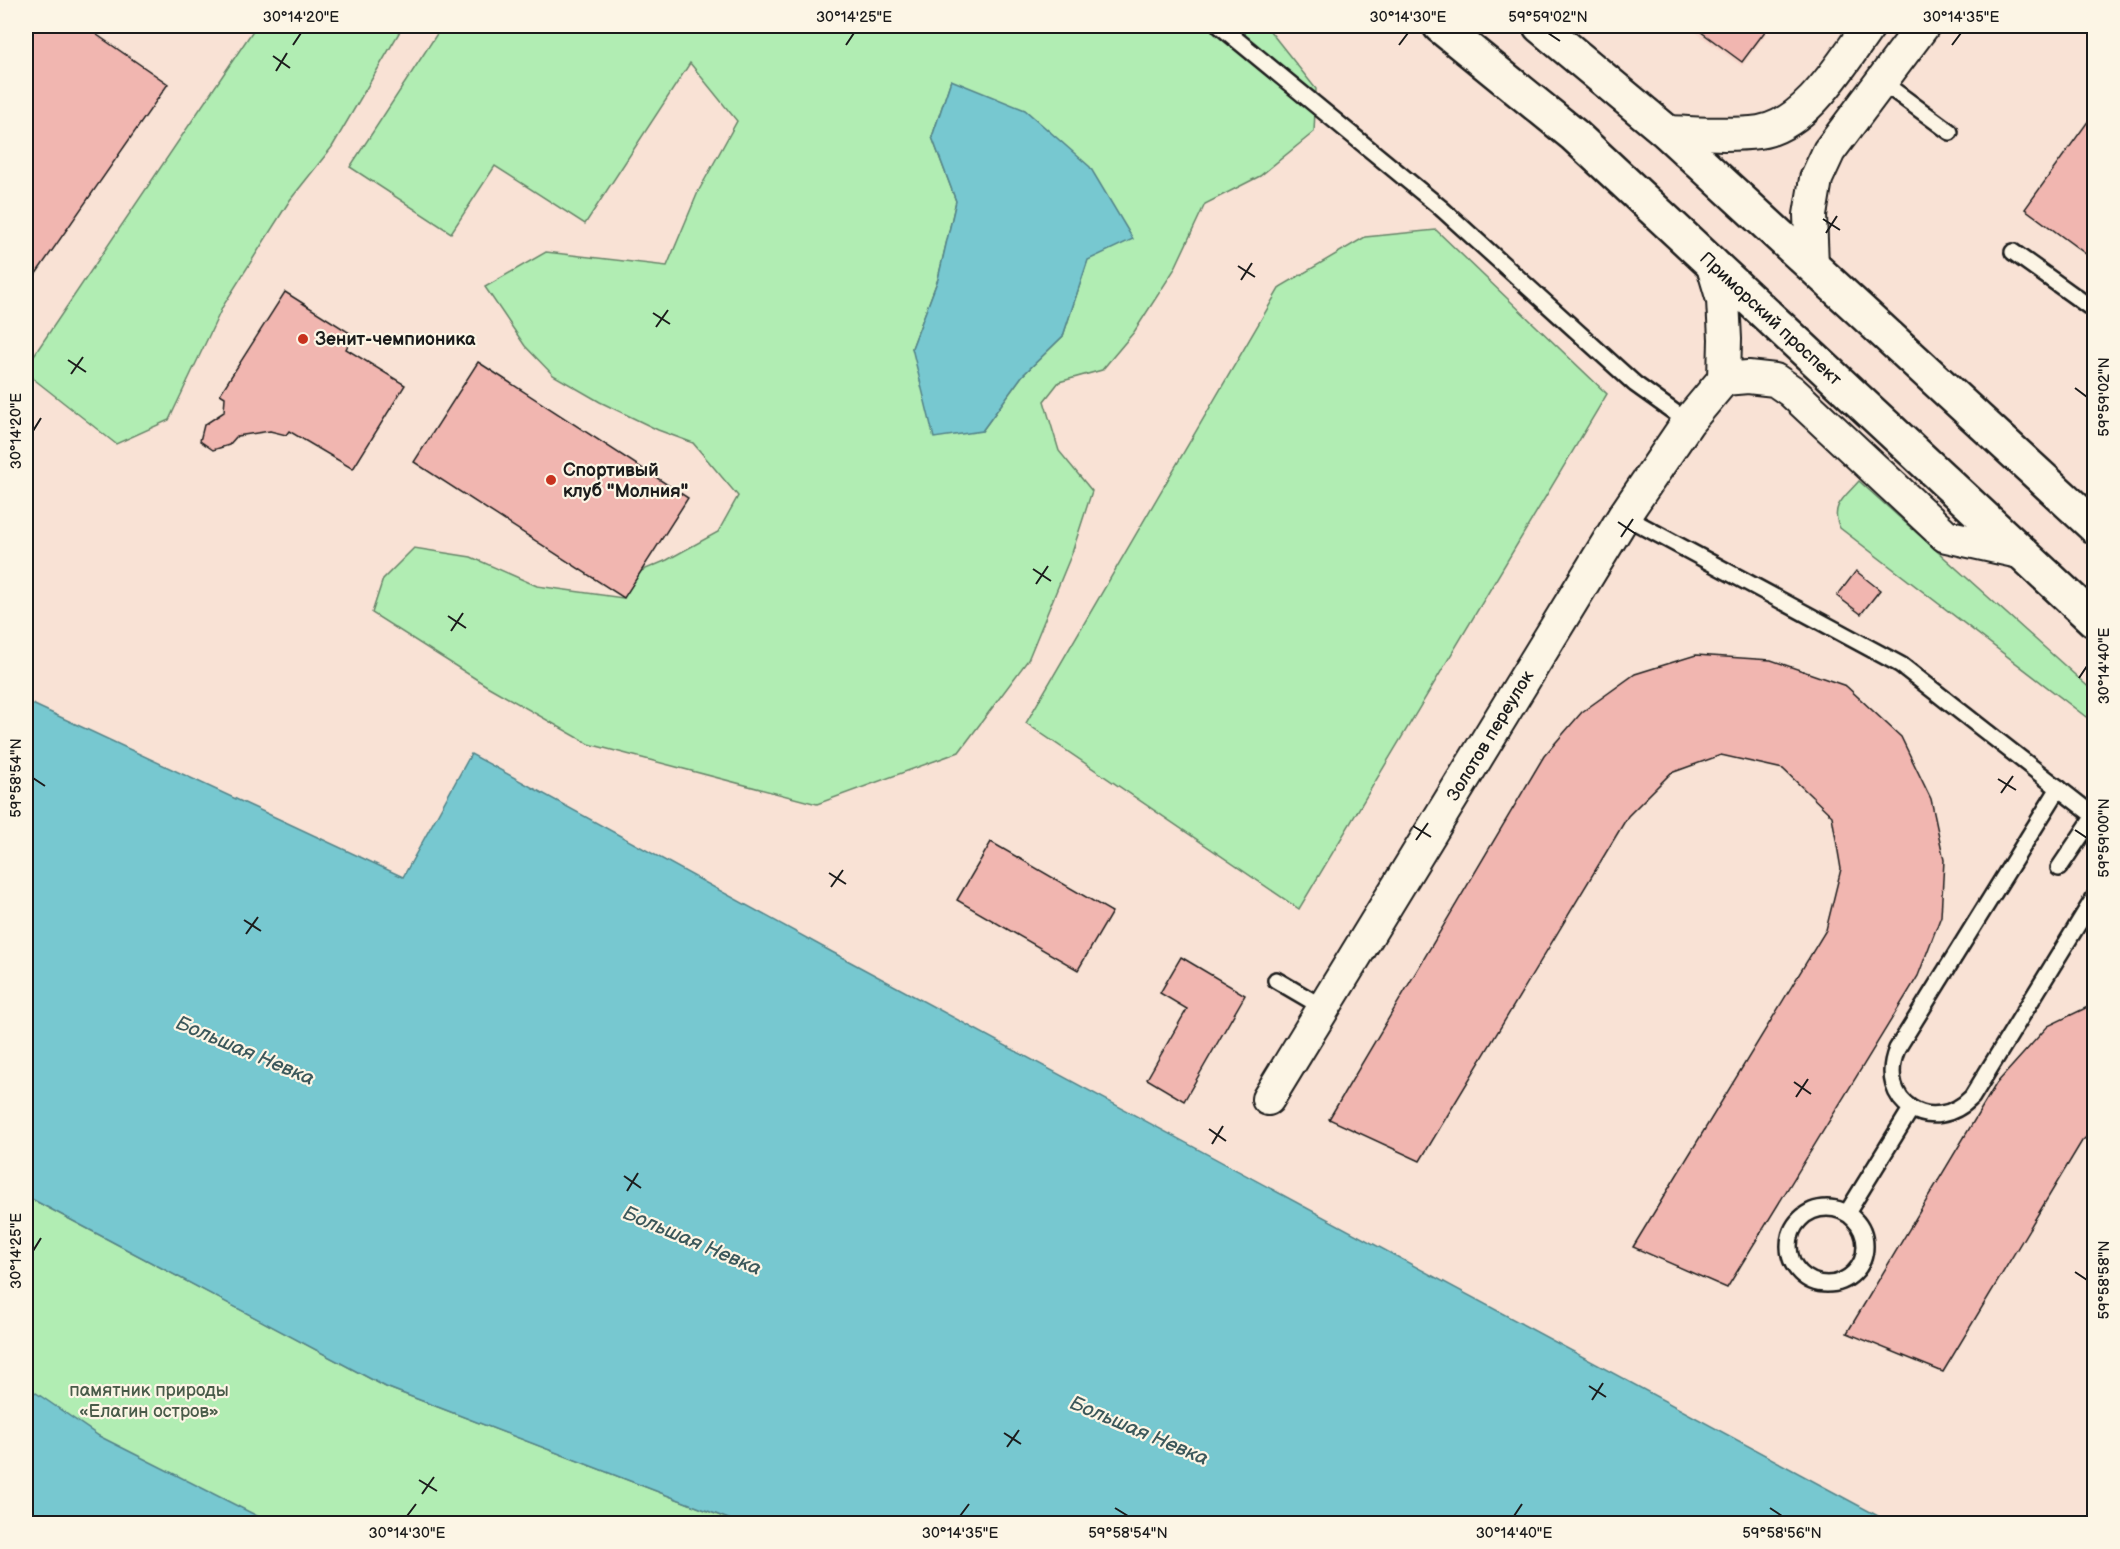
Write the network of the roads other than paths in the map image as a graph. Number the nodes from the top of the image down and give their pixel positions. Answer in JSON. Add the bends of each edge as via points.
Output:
{"nodes":[{"id":1,"x":1220,"y":26,"type":"edge"},
{"id":2,"x":1440,"y":26,"type":"edge"},
{"id":3,"x":1540,"y":26,"type":"edge"},
{"id":4,"x":1869,"y":26,"type":"edge"},
{"id":5,"x":1923,"y":26,"type":"edge"},
{"id":6,"x":1881,"y":81,"type":"junction"},
{"id":7,"x":1667,"y":132,"type":"junction"},
{"id":8,"x":1950,"y":132,"type":"dead end"},
{"id":9,"x":2013,"y":252,"type":"dead end"},
{"id":10,"x":1712,"y":263,"type":"junction"},
{"id":11,"x":1812,"y":265,"type":"junction"},
{"id":12,"x":2094,"y":310,"type":"edge"},
{"id":13,"x":1724,"y":379,"type":"junction"},
{"id":14,"x":1688,"y":422,"type":"junction"},
{"id":15,"x":1624,"y":516,"type":"junction"},
{"id":16,"x":2094,"y":526,"type":"edge"},
{"id":17,"x":2022,"y":553,"type":"junction"},
{"id":18,"x":2094,"y":620,"type":"edge"},
{"id":19,"x":2059,"y":788,"type":"junction"},
{"id":20,"x":2094,"y":816,"type":"edge"},
{"id":21,"x":2059,"y":868,"type":"dead end"},
{"id":22,"x":2094,"y":898,"type":"edge"},
{"id":23,"x":1276,"y":980,"type":"dead end"},
{"id":24,"x":1324,"y":1008,"type":"junction"},
{"id":25,"x":1268,"y":1099,"type":"dead end"},
{"id":26,"x":1911,"y":1109,"type":"junction"},
{"id":27,"x":1847,"y":1213,"type":"junction"}],
"edges":[{"from":1,"to":14,"type":"lane","via":[[1441,208],[1635,384]]},
{"from":2,"to":10,"type":"main road","name":"Приморский проспект","via":[[1574,135]]},
{"from":3,"to":7,"type":"main road"},
{"from":4,"to":7,"type":"street","via":[[1810,106],[1788,121],[1762,132]]},
{"from":5,"to":6,"type":"street"},
{"from":6,"to":8,"type":"lane"},
{"from":6,"to":11,"type":"street","via":[[1829,151],[1815,179],[1810,215]]},
{"from":7,"to":11,"type":"main road"},
{"from":9,"to":12,"type":"lane"},
{"from":10,"to":13,"type":"street","via":[[1723,300]]},
{"from":10,"to":17,"type":"main road","name":"Приморский проспект"},
{"from":11,"to":16,"type":"main road"},
{"from":13,"to":14,"type":"street","name":"Золотов переулок"},
{"from":13,"to":17,"type":"street","via":[[1775,380],[1946,536]]},
{"from":14,"to":15,"type":"street","name":"Золотов переулок"},
{"from":15,"to":19,"type":"lane","via":[[1901,665]]},
{"from":15,"to":24,"type":"street","name":"Золотов переулок"},
{"from":17,"to":18,"type":"main road","name":"Приморский проспект"},
{"from":19,"to":20,"type":"lane"},
{"from":19,"to":26,"type":"lane","via":[[1892,1062],[1894,1088]]},
{"from":20,"to":21,"type":"lane"},
{"from":22,"to":26,"type":"lane","via":[[1972,1097],[1962,1107],[1937,1116]]},
{"from":23,"to":24,"type":"lane"},
{"from":24,"to":25,"type":"street","name":"Золотов переулок"},
{"from":26,"to":27,"type":"lane"},
{"from":27,"to":27,"type":"lane","via":[[1833,1208],[1818,1209],[1804,1215],[1794,1226],[1789,1255],[1807,1279],[1821,1285],[1836,1284],[1860,1266],[1865,1252],[1864,1237],[1858,1223]]}]}
